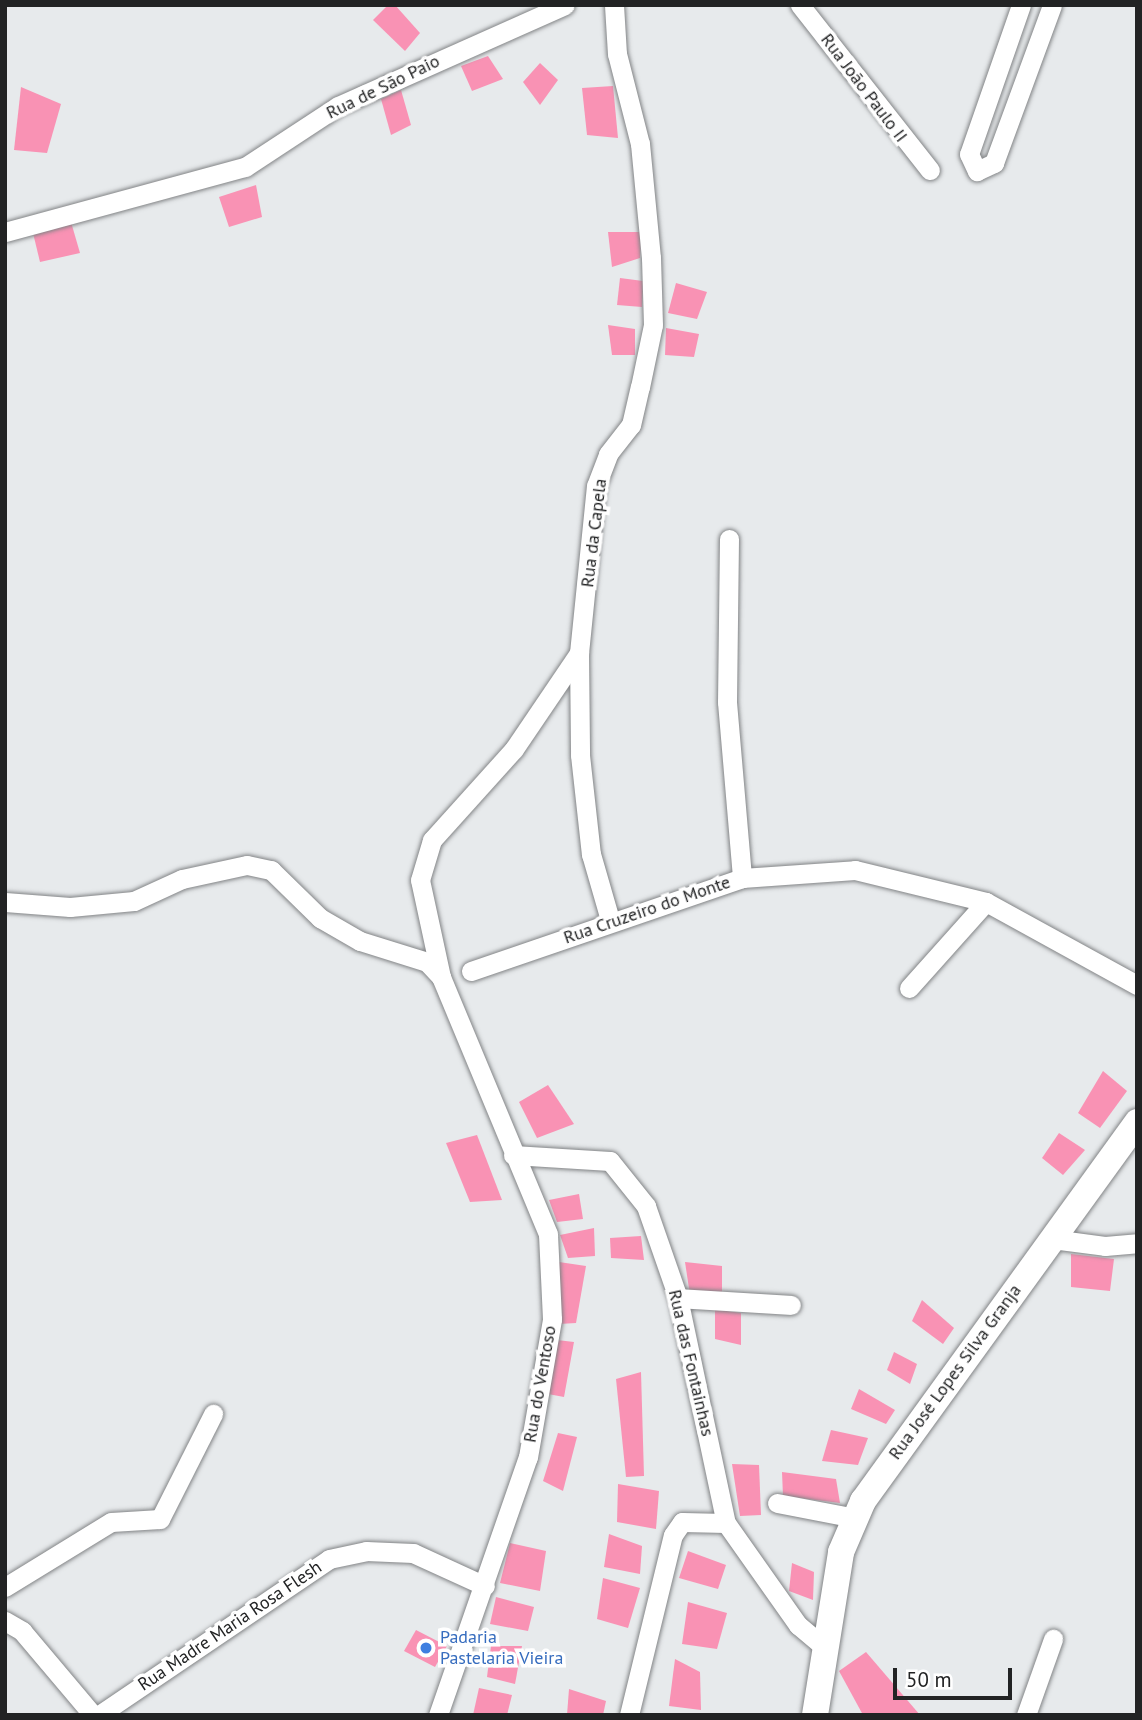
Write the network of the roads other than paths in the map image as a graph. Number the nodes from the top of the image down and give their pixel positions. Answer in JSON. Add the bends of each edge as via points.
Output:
{"nodes":[{"id":1,"x":565,"y":5,"type":"edge"},
{"id":2,"x":614,"y":5,"type":"edge"},
{"id":3,"x":800,"y":5,"type":"edge"},
{"id":4,"x":1052,"y":5,"type":"edge"},
{"id":5,"x":1018,"y":12,"type":"edge"},
{"id":6,"x":1043,"y":28,"type":"junction"},
{"id":7,"x":930,"y":170,"type":"dead end"},
{"id":8,"x":5,"y":232,"type":"edge"},
{"id":9,"x":729,"y":539,"type":"dead end"},
{"id":10,"x":579,"y":653,"type":"junction"},
{"id":11,"x":742,"y":878,"type":"junction"},
{"id":12,"x":986,"y":901,"type":"junction"},
{"id":13,"x":5,"y":902,"type":"edge"},
{"id":14,"x":610,"y":920,"type":"junction"},
{"id":15,"x":471,"y":971,"type":"dead end"},
{"id":16,"x":441,"y":977,"type":"junction"},
{"id":17,"x":1137,"y":985,"type":"edge"},
{"id":18,"x":909,"y":989,"type":"dead end"},
{"id":19,"x":1137,"y":1122,"type":"edge"},
{"id":20,"x":513,"y":1155,"type":"junction"},
{"id":21,"x":1052,"y":1239,"type":"junction"},
{"id":22,"x":1137,"y":1243,"type":"edge"},
{"id":23,"x":678,"y":1298,"type":"junction"},
{"id":24,"x":791,"y":1306,"type":"dead end"},
{"id":25,"x":213,"y":1414,"type":"dead end"},
{"id":26,"x":777,"y":1503,"type":"dead end"},
{"id":27,"x":855,"y":1518,"type":"junction"},
{"id":28,"x":726,"y":1523,"type":"junction"},
{"id":29,"x":485,"y":1586,"type":"junction"},
{"id":30,"x":5,"y":1587,"type":"edge"},
{"id":31,"x":5,"y":1621,"type":"edge"},
{"id":32,"x":1053,"y":1639,"type":"dead end"},
{"id":33,"x":823,"y":1646,"type":"junction"},
{"id":34,"x":93,"y":1715,"type":"edge"},
{"id":35,"x":99,"y":1715,"type":"edge"},
{"id":36,"x":438,"y":1715,"type":"edge"},
{"id":37,"x":629,"y":1715,"type":"edge"},
{"id":38,"x":815,"y":1715,"type":"edge"},
{"id":39,"x":1026,"y":1715,"type":"edge"}],
"edges":[{"from":1,"to":8,"type":"street","name":"Rua de São Paio","via":[[338,106],[245,167]]},
{"from":2,"to":10,"type":"street","name":"Rua da Capela","via":[[617,54],[640,144],[653,325],[631,425],[608,454],[596,486]]},
{"from":3,"to":7,"type":"street","name":"Rua João Paulo II"},
{"from":4,"to":6,"type":"street"},
{"from":5,"to":6,"type":"street"},
{"from":5,"to":6,"type":"street","via":[[969,154],[977,171],[994,163]]},
{"from":9,"to":11,"type":"street","via":[[727,702]]},
{"from":10,"to":14,"type":"street","via":[[580,755],[591,854]]},
{"from":10,"to":16,"type":"street","name":"Rua da Capela","via":[[514,749],[432,840],[420,880]]},
{"from":11,"to":12,"type":"street","name":"Rua Cruzeiro do Monte","via":[[856,870]]},
{"from":11,"to":14,"type":"street","name":"Rua Cruzeiro do Monte"},
{"from":12,"to":17,"type":"street","name":"Rua Cruzeiro do Monte"},
{"from":12,"to":18,"type":"street"},
{"from":13,"to":16,"type":"street","via":[[70,908],[134,901],[182,879],[247,864],[271,870],[320,918],[360,941],[427,962]]},
{"from":14,"to":15,"type":"street","name":"Rua Cruzeiro do Monte"},
{"from":16,"to":20,"type":"street","name":"Rua do Ventoso"},
{"from":19,"to":21,"type":"main road","name":"Rua José Lopes Silva Granja"},
{"from":20,"to":23,"type":"street","name":"Rua das Fontainhas","via":[[610,1161],[646,1206]]},
{"from":20,"to":29,"type":"street","name":"Rua do Ventoso","via":[[532,1184],[548,1234],[552,1319],[528,1457]]},
{"from":21,"to":22,"type":"street","via":[[1105,1246]]},
{"from":21,"to":27,"type":"main road","name":"Rua José Lopes Silva Granja"},
{"from":23,"to":24,"type":"street"},
{"from":23,"to":28,"type":"street","name":"Rua das Fontainhas"},
{"from":25,"to":30,"type":"street","via":[[160,1520],[111,1522]]},
{"from":26,"to":27,"type":"street"},
{"from":27,"to":33,"type":"main road","name":"Rua José Lopes Silva Granja","via":[[841,1552]]},
{"from":28,"to":33,"type":"street","name":"Rua das Fontainhas","via":[[798,1625]]},
{"from":28,"to":37,"type":"street","via":[[682,1522],[673,1535]]},
{"from":29,"to":35,"type":"street","name":"Rua Madre Maria Rosa Flesh","via":[[413,1553],[366,1550],[329,1559]]},
{"from":29,"to":36,"type":"street","name":"Rua do Ventoso"},
{"from":31,"to":34,"type":"street","via":[[22,1631]]},
{"from":32,"to":39,"type":"street"},
{"from":33,"to":38,"type":"main road","name":"Rua José Lopes Silva Granja"}]}
